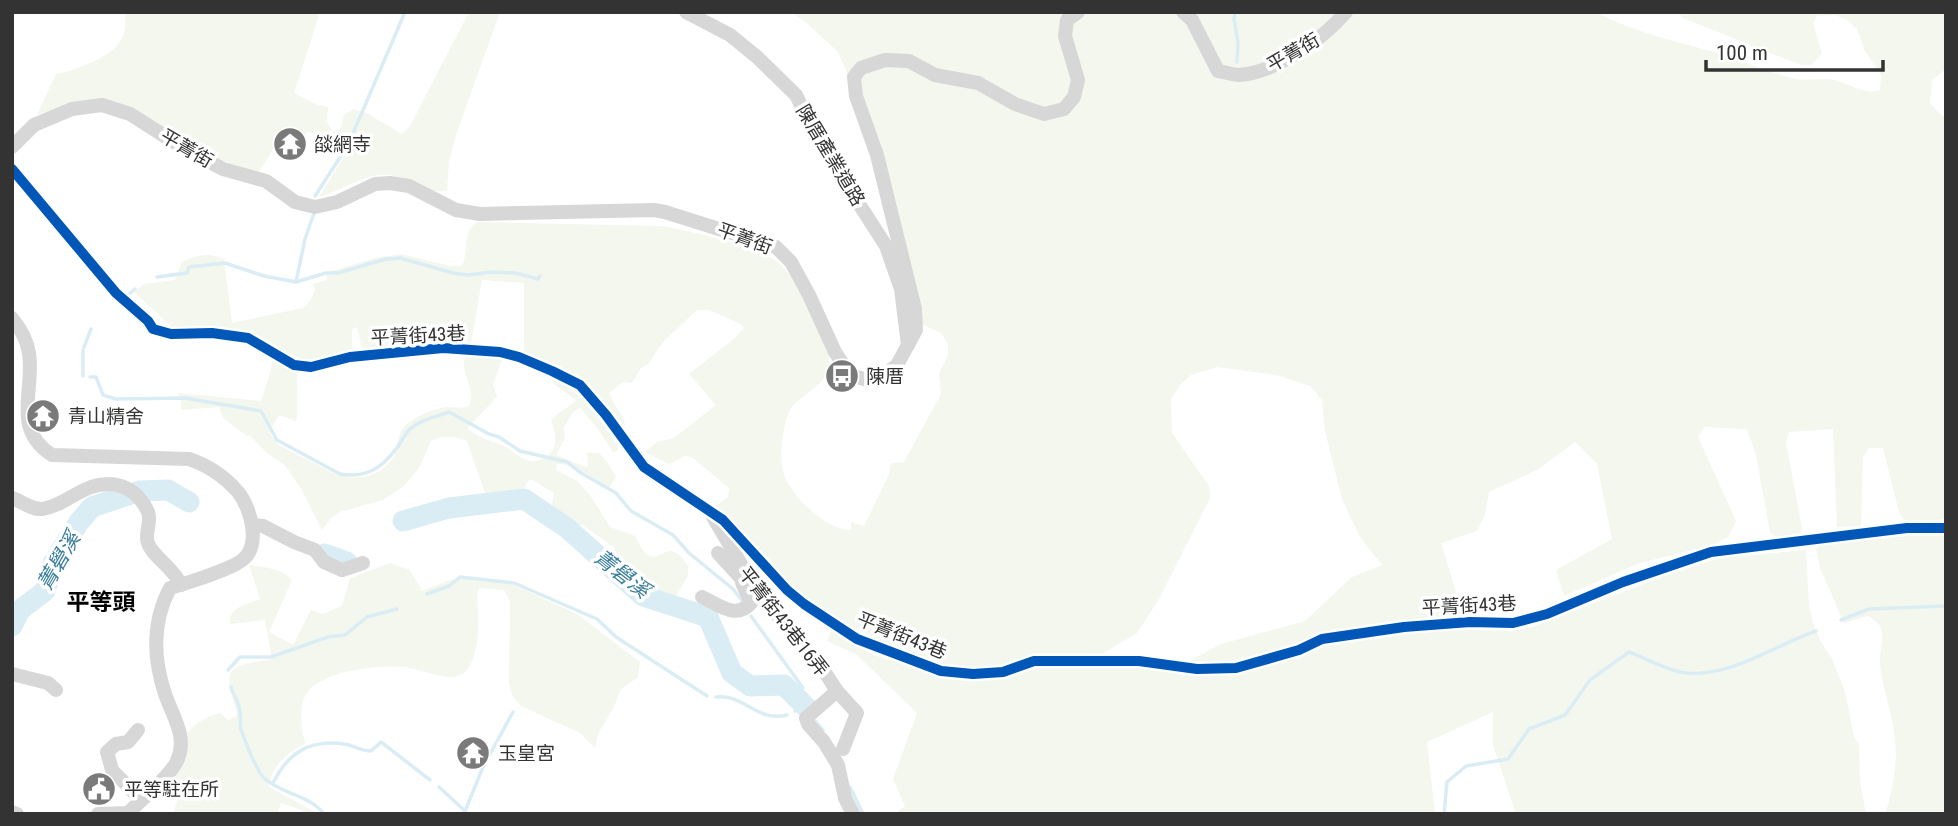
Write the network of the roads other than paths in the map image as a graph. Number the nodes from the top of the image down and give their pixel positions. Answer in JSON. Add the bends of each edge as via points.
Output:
{"nodes":[{"id":1,"x":686,"y":12,"type":"edge"},
{"id":2,"x":1078,"y":12,"type":"edge"},
{"id":3,"x":1182,"y":12,"type":"edge"},
{"id":4,"x":1346,"y":12,"type":"edge"},
{"id":5,"x":12,"y":147,"type":"edge"},
{"id":6,"x":12,"y":169,"type":"edge"},
{"id":7,"x":12,"y":317,"type":"edge"},
{"id":8,"x":908,"y":345,"type":"junction"},
{"id":9,"x":12,"y":498,"type":"edge"},
{"id":10,"x":711,"y":513,"type":"junction"},
{"id":11,"x":253,"y":525,"type":"junction"},
{"id":12,"x":1946,"y":528,"type":"edge"},
{"id":13,"x":718,"y":553,"type":"dead end"},
{"id":14,"x":363,"y":564,"type":"dead end"},
{"id":15,"x":741,"y":573,"type":"junction"},
{"id":16,"x":181,"y":585,"type":"junction"},
{"id":17,"x":702,"y":597,"type":"dead end"},
{"id":18,"x":12,"y":674,"type":"edge"},
{"id":19,"x":56,"y":690,"type":"dead end"},
{"id":20,"x":837,"y":691,"type":"junction"},
{"id":21,"x":138,"y":730,"type":"dead end"},
{"id":22,"x":843,"y":749,"type":"dead end"},
{"id":23,"x":141,"y":800,"type":"junction"},
{"id":24,"x":12,"y":812,"type":"edge"},
{"id":25,"x":129,"y":813,"type":"edge"},
{"id":26,"x":17,"y":814,"type":"edge"},
{"id":27,"x":98,"y":814,"type":"edge"},
{"id":28,"x":853,"y":814,"type":"edge"}],
"edges":[{"from":1,"to":8,"type":"street","name":"陳厝產業道路","via":[[730,35],[796,94],[818,140],[886,246],[901,289]]},
{"from":2,"to":8,"type":"street","name":"平菁街","via":[[1067,20],[1065,36],[1078,80],[1074,97],[1064,109],[1044,114],[978,83],[935,75],[909,61],[885,60],[861,68],[854,77],[911,289],[916,331]]},
{"from":3,"to":4,"type":"street","name":"平菁街","via":[[1192,20],[1218,71],[1237,75],[1263,71],[1318,41]]},
{"from":5,"to":8,"type":"street","name":"平菁街","via":[[34,125],[72,108],[102,105],[130,114],[223,169],[266,181],[295,202],[315,207],[375,184],[390,183],[409,186],[456,210],[480,214],[665,212],[776,247],[791,262],[850,375],[881,377],[897,365]]},
{"from":6,"to":10,"type":"street","name":"平菁街43巷","via":[[116,293],[153,329],[248,338],[294,365],[310,367],[360,356],[443,348],[519,357],[580,385],[644,467]]},
{"from":7,"to":11,"type":"street","via":[[29,355],[27,418],[42,449],[52,455],[203,463],[240,494]]},
{"from":9,"to":16,"type":"street","via":[[41,509],[102,484],[132,490],[149,514],[148,546]]},
{"from":10,"to":12,"type":"street","name":"平菁街43巷","via":[[723,520],[787,590],[857,639],[941,671],[973,674],[1003,672],[1034,661],[1139,661],[1197,669],[1237,668],[1322,639],[1404,627],[1513,623],[1712,552],[1907,528]]},
{"from":10,"to":15,"type":"street","name":"平菁街43巷16弄"},
{"from":11,"to":14,"type":"street","via":[[315,550],[324,562],[342,570]]},
{"from":11,"to":16,"type":"street","via":[[252,548],[242,561]]},
{"from":13,"to":15,"type":"street"},
{"from":15,"to":17,"type":"street","via":[[751,603],[745,609],[734,612]]},
{"from":15,"to":20,"type":"street","name":"平菁街43巷16弄"},
{"from":16,"to":23,"type":"street","via":[[170,588],[158,616],[156,654],[181,732],[181,750],[176,765]]},
{"from":18,"to":19,"type":"street","via":[[48,683]]},
{"from":20,"to":22,"type":"street","name":"平菁街43巷16弄","via":[[858,713]]},
{"from":20,"to":28,"type":"street","name":"平菁街43巷16弄","via":[[806,718],[838,765]]},
{"from":21,"to":23,"type":"street","via":[[128,742],[107,752],[112,770]]},
{"from":23,"to":25,"type":"street"},
{"from":24,"to":26,"type":"street"},
{"from":25,"to":27,"type":"street"}]}
